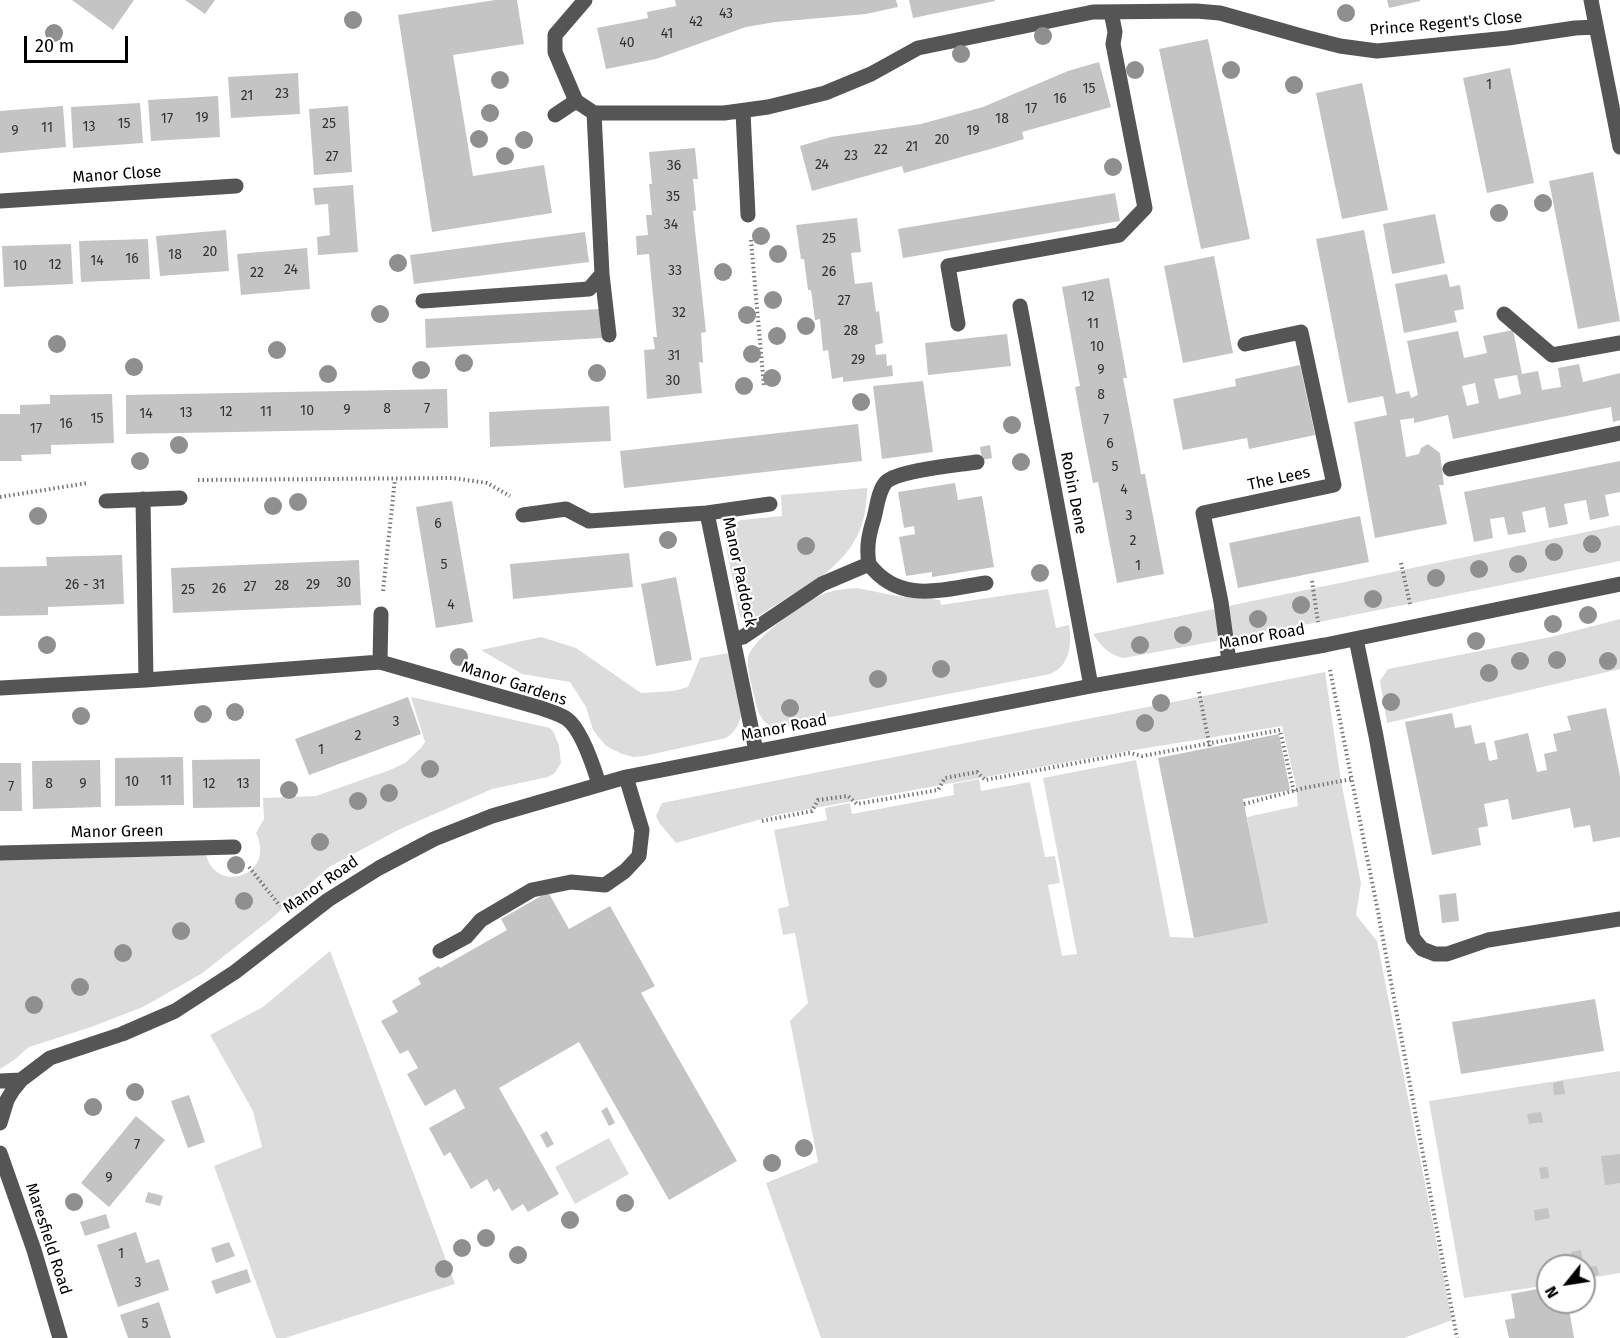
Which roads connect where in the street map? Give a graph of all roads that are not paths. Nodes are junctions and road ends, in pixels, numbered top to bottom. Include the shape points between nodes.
1 (585, 0) edge
2 (1591, 0) edge
3 (1112, 12) junction
4 (1596, 27) junction
5 (576, 101) junction
6 (743, 112) junction
7 (594, 114) junction
8 (555, 115) dead end
9 (1620, 147) edge
10 (236, 186) dead end
11 (0, 201) edge
12 (748, 215) road end
13 (602, 274) junction
14 (423, 301) dead end
15 (1020, 306) dead end
16 (1504, 314) dead end
17 (958, 324) dead end
18 (609, 335) dead end
19 (1620, 343) edge
20 (1245, 344) dead end
21 (1620, 433) edge
22 (977, 462) dead end
23 (1450, 469) dead end
24 (180, 498) dead end
25 (143, 499) junction
26 (106, 501) dead end
27 (770, 504) dead end
28 (707, 513) junction
29 (524, 515) road end
30 (869, 564) junction
31 (986, 583) dead end
32 (1620, 584) edge
33 (381, 614) road end
34 (735, 639) junction
35 (1356, 639) junction
36 (1229, 661) junction
37 (380, 662) junction
38 (146, 680) junction
39 (1091, 686) junction
40 (0, 688) edge
41 (756, 751) junction
42 (626, 777) junction
43 (599, 784) junction
44 (234, 847) road end
45 (0, 853) edge
46 (1620, 919) edge
47 (440, 951) dead end
48 (21, 1080) junction
49 (0, 1081) edge
50 (0, 1123) edge
51 (0, 1152) edge
52 (60, 1338) edge

1 - 5 street via 555,35 555,52
2 - 4 street
3 - 4 street, Prince Regent's Close via 1220,13 1340,46 1377,51
3 - 6 street, Prince Regent's Close via 1093,12 918,48 849,85
3 - 17 street via 1113,44 1145,208 1119,235 948,266
4 - 9 street
5 - 7 street
5 - 8 street
6 - 7 street, Prince Regent's Close
6 - 12 street
7 - 13 street
10 - 11 street, Manor Close
13 - 14 street via 589,289
13 - 18 street
15 - 39 street, Robin Dene
16 - 19 street via 1552,355
20 - 36 street, The Lees via 1301,332 1334,485 1203,513
21 - 23 street
22 - 30 street via 903,474 887,481 867,540
24 - 25 street
25 - 26 street
25 - 38 street
27 - 28 street, Manor Paddock
28 - 29 street, Manor Paddock via 589,521 566,509
28 - 34 street, Manor Paddock
30 - 31 street via 883,580 917,592
30 - 34 street, Manor Paddock via 822,584 744,637
32 - 35 street, Manor Road
33 - 37 street
34 - 41 street, Manor Paddock
35 - 36 street, Manor Road
35 - 46 street via 1413,938 1422,949 1447,954 1488,940
36 - 39 street, Manor Road
37 - 38 street, Manor Gardens
37 - 43 street, Manor Gardens via 566,718 592,762
38 - 40 street, Manor Gardens
39 - 41 street, Manor Road
41 - 42 street, Manor Road
42 - 43 street, Manor Road
42 - 47 street via 642,830 639,856 625,871 605,885 571,882 532,890 481,920 466,937
43 - 48 street, Manor Road via 492,816 434,839 328,900 235,972 175,1011 50,1058
44 - 45 street, Manor Green
48 - 49 street
48 - 50 street, Manor Road via 7,1100
51 - 52 street, Maresfield Road

